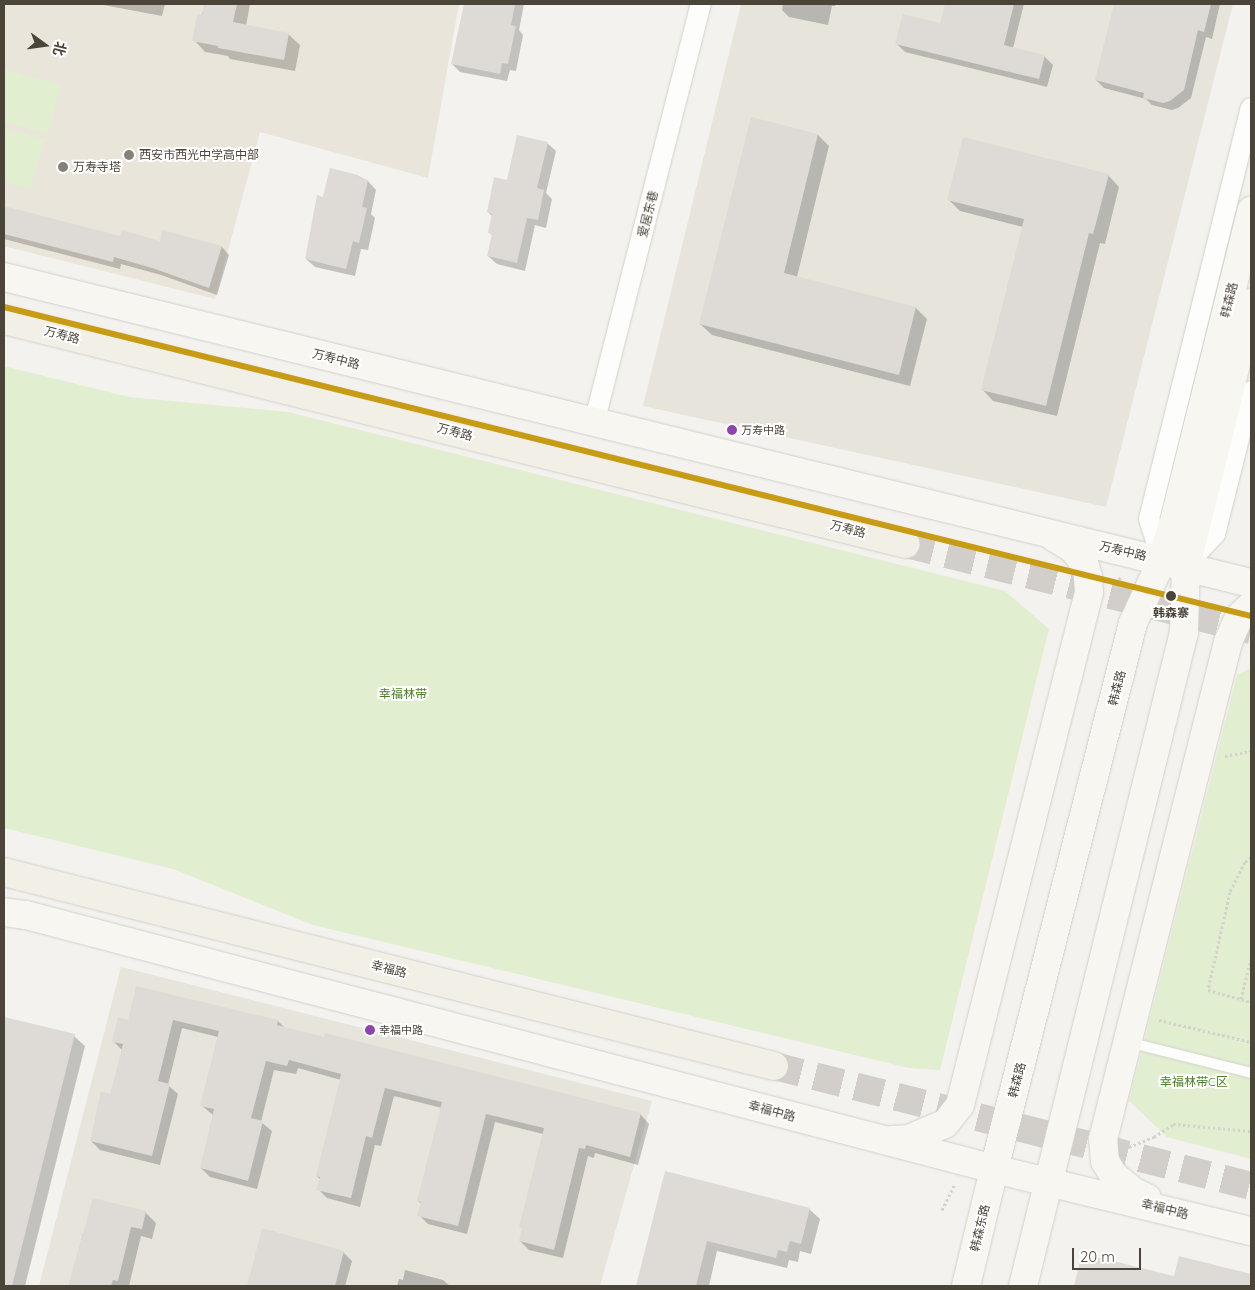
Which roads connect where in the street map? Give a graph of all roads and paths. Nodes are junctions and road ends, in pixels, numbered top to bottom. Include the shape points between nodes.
1 (701, 4) edge
2 (1251, 108) edge
3 (1251, 211) edge
4 (4, 277) edge
5 (1251, 304) edge
6 (4, 320) edge
7 (1251, 391) edge
8 (594, 423) junction
9 (1048, 533) junction
10 (906, 544) tunnel mouth
11 (1174, 563) junction
12 (1251, 583) edge
13 (1251, 606) edge
14 (1251, 751) edge
15 (1226, 756) dead end
16 (1251, 857) edge
17 (4, 872) edge
18 (4, 912) edge
19 (1251, 959) edge
20 (1241, 999) junction
21 (1251, 1002) edge
22 (1159, 1020) dead end
23 (1127, 1042) junction
24 (1251, 1042) edge
25 (774, 1066) tunnel mouth
26 (1251, 1073) edge
27 (1251, 1131) edge
28 (886, 1140) junction
29 (1126, 1148) dead end
30 (994, 1169) junction
31 (1049, 1181) junction
32 (1171, 1211) junction
33 (1251, 1231) edge
34 (966, 1286) edge
35 (1024, 1286) edge

1 - 8 street, 爱居东巷
2 - 11 street via 1149,519
3 - 11 main road, 韩森路
4 - 8 main road, 万寿中路
5 - 11 main road, 韩森路
6 - 10 main road, 万寿路
7 - 11 street via 1216,534
8 - 9 main road, 万寿中路
9 - 11 main road, 万寿中路
9 - 28 main road via 1073,549 1084,563 1089,592 960,1105 946,1124 928,1133 909,1139
11 - 12 main road, 万寿中路
11 - 30 main road, 韩森路 via 1133,623
11 - 31 main road, 韩森路 via 1184,632
13 - 23 main road via 1239,617 1228,642
14 - 15 path
16 - 20 path via 1230,892 1208,990
17 - 25 main road, 幸福路
18 - 28 main road, 幸福中路 via 26,915
19 - 20 path
20 - 21 path
22 - 24 path
23 - 26 lane
23 - 32 main road via 1103,1139 1105,1161 1114,1176 1134,1192
27 - 29 path via 1173,1124 1154,1137
28 - 30 main road, 幸福中路
30 - 31 main road, 幸福中路
30 - 34 main road, 韩森东路
31 - 32 main road, 幸福中路
31 - 35 main road
32 - 33 main road, 幸福中路

